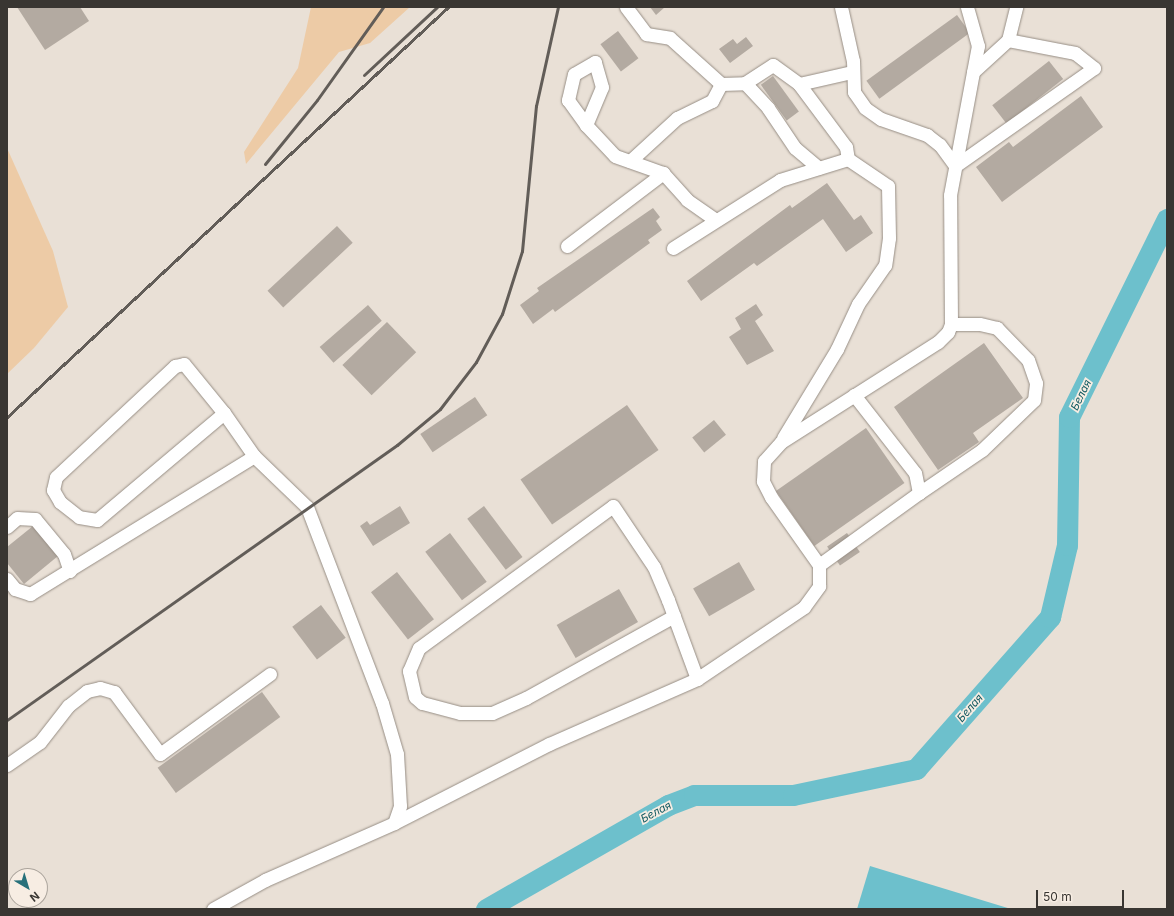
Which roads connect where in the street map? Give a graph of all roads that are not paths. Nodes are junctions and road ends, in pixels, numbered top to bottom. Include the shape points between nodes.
1 (626, 7) edge
2 (841, 7) edge
3 (967, 7) edge
4 (1016, 7) edge
5 (1008, 40) junction
6 (852, 72) junction
7 (973, 72) junction
8 (745, 83) junction
9 (721, 84) junction
10 (799, 84) junction
11 (586, 125) dead end
12 (848, 159) junction
13 (630, 161) junction
14 (955, 166) junction
15 (818, 168) junction
16 (663, 173) junction
17 (714, 219) junction
18 (567, 246) dead end
19 (673, 248) dead end
20 (951, 324) junction
21 (854, 395) junction
22 (224, 413) junction
23 (781, 442) junction
24 (254, 456) junction
25 (919, 493) junction
26 (7, 527) edge
27 (819, 565) junction
28 (70, 571) junction
29 (7, 579) edge
30 (674, 616) junction
31 (270, 674) dead end
32 (697, 679) junction
33 (7, 766) edge
34 (394, 823) junction
35 (213, 909) edge

1 - 9 lane via 646,34 670,38
2 - 6 lane via 853,61
3 - 7 lane via 978,46
4 - 5 lane
5 - 7 lane
5 - 14 lane via 1075,53 1094,68
6 - 10 lane
6 - 14 lane via 854,92 865,108 881,119 927,135 940,145
7 - 14 lane
8 - 9 lane
8 - 10 lane via 773,65
8 - 15 lane via 768,108 795,148
9 - 13 lane via 712,101 677,118
10 - 12 lane via 846,147
11 - 13 lane via 615,156
12 - 15 lane
12 - 23 lane via 888,186 889,238 885,265 858,304 837,349
13 - 16 lane
14 - 20 lane via 950,196
15 - 17 lane via 780,180
16 - 17 lane via 686,200
16 - 18 lane
17 - 19 lane
20 - 21 lane via 938,342
20 - 25 lane via 979,324 997,328 1028,360 1036,383 1034,400 982,450
21 - 23 lane
21 - 25 lane via 915,473
22 - 22 lane via 184,364 175,366 56,477 53,490 60,502 79,517 97,520
22 - 24 lane
23 - 27 lane via 764,461 763,481
24 - 28 lane
24 - 34 lane via 308,507 335,575 382,703 397,754 400,806
25 - 27 lane
26 - 28 lane via 17,518 35,519 64,554
27 - 32 lane via 819,586 804,607
28 - 29 lane via 30,594 15,589
30 - 30 lane via 654,567 613,506 419,648 409,671 415,697 422,703 460,713 492,713 526,698
30 - 32 lane
31 - 33 lane via 160,754 114,692 100,688 87,691 64,710 40,742
32 - 34 lane via 549,744
34 - 35 lane via 265,880

